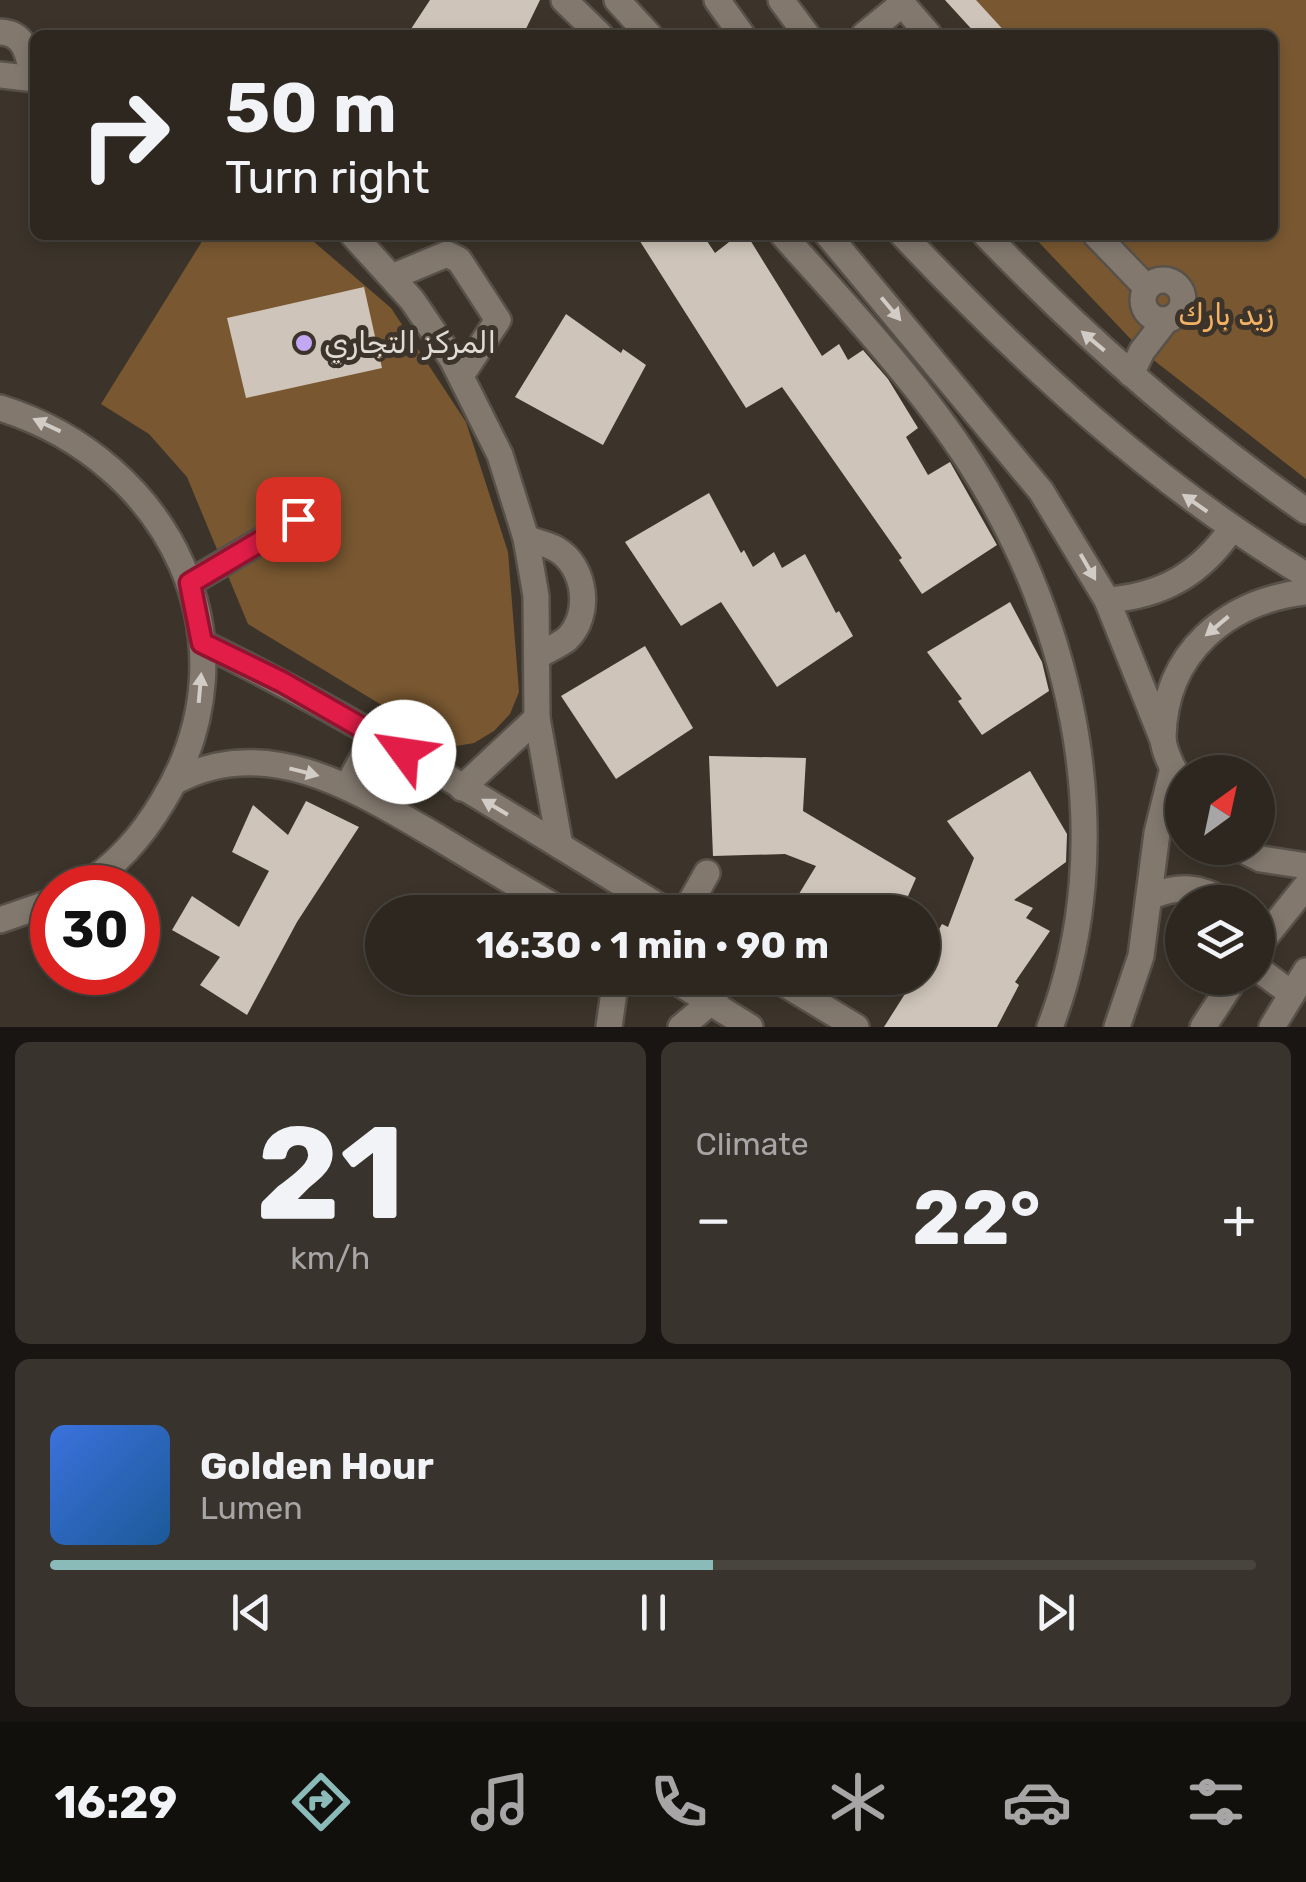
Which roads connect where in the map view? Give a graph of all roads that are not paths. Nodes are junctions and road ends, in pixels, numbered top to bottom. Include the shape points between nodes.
1 (564, 0) edge
2 (617, 0) edge
3 (717, 0) edge
4 (782, 0) edge
5 (883, 12) edge
6 (595, 30) edge
7 (644, 30) edge
8 (738, 30) edge
9 (803, 30) edge
10 (919, 30) edge
11 (0, 32) edge
12 (30, 62) edge
13 (0, 75) edge
14 (30, 78) edge
15 (357, 240) edge
16 (787, 240) edge
17 (832, 240) edge
18 (908, 240) edge
19 (991, 240) edge
20 (1101, 240) edge
21 (392, 277) junction
22 (462, 374) junction
23 (1131, 374) junction
24 (0, 408) edge
25 (1306, 511) edge
26 (298, 519) dead end
27 (1232, 528) junction
28 (526, 538) junction
29 (1306, 576) edge
30 (190, 583) junction
31 (1306, 592) edge
32 (1107, 600) junction
33 (202, 643) junction
34 (539, 655) junction
35 (537, 718) junction
36 (375, 735) junction
37 (1163, 740) junction
38 (1169, 755) edge
39 (176, 782) junction
40 (348, 784) junction
41 (462, 788) junction
42 (1165, 812) edge
43 (560, 846) junction
44 (1275, 861) edge
45 (109, 865) edge
46 (1306, 866) edge
47 (707, 873) dead end
48 (1306, 886) edge
49 (1165, 890) edge
50 (535, 895) edge
51 (640, 895) edge
52 (695, 895) edge
53 (1152, 896) junction
54 (30, 910) edge
55 (0, 920) edge
56 (1275, 925) edge
57 (1306, 971) edge
58 (1275, 982) edge
59 (1292, 994) junction
60 (614, 995) edge
61 (699, 995) edge
62 (715, 995) edge
63 (803, 995) edge
64 (1224, 995) edge
65 (711, 1002) junction
66 (609, 1027) edge
67 (681, 1027) edge
68 (750, 1027) edge
69 (856, 1027) edge
70 (1050, 1027) edge
71 (1117, 1027) edge
72 (1203, 1027) edge
73 (1272, 1027) edge

1 - 6 street
2 - 7 street
3 - 8 street
4 - 9 street
5 - 10 street
11 - 12 street via 16,34
13 - 14 street
15 - 21 street
16 - 70 street via 969,462 1039,597 1077,744 1083,820 1081,896
17 -> 32 street via 1015,456
27 -> 18 street via 1177,490 1034,368
23 -> 19 street
20 - 23 street via 1147,288 1146,310 1166,320
21 - 22 street
21 - 22 street via 444,255 459,260 498,320
22 - 28 street via 500,455
23 - 25 street
30 -> 24 street via 144,500 110,465 72,438
26 - 30 street
27 - 29 street
27 - 32 street via 1179,582
28 - 34 street
28 - 34 street via 558,550 582,592 576,626
30 - 33 street
31 -> 37 street via 1270,596 1207,632 1171,695
32 - 37 street
33 - 36 street
39 -> 33 street via 201,690
34 - 35 street
35 - 41 street
35 - 43 street
36 - 40 street
36 - 41 street
37 - 38 street
39 -> 40 street via 202,768 238,764 276,765
39 - 45 street via 152,821
40 - 50 street
43 -> 41 street
42 - 53 street
43 - 51 street
44 - 46 street
47 - 52 street
48 - 56 street
49 - 53 street
53 - 71 street via 1142,956
54 - 55 street
57 - 59 street
58 - 59 street
59 - 73 street
60 - 66 street
61 - 65 street
62 - 65 street
63 - 69 street
64 - 72 street
65 - 67 street
65 - 68 street

